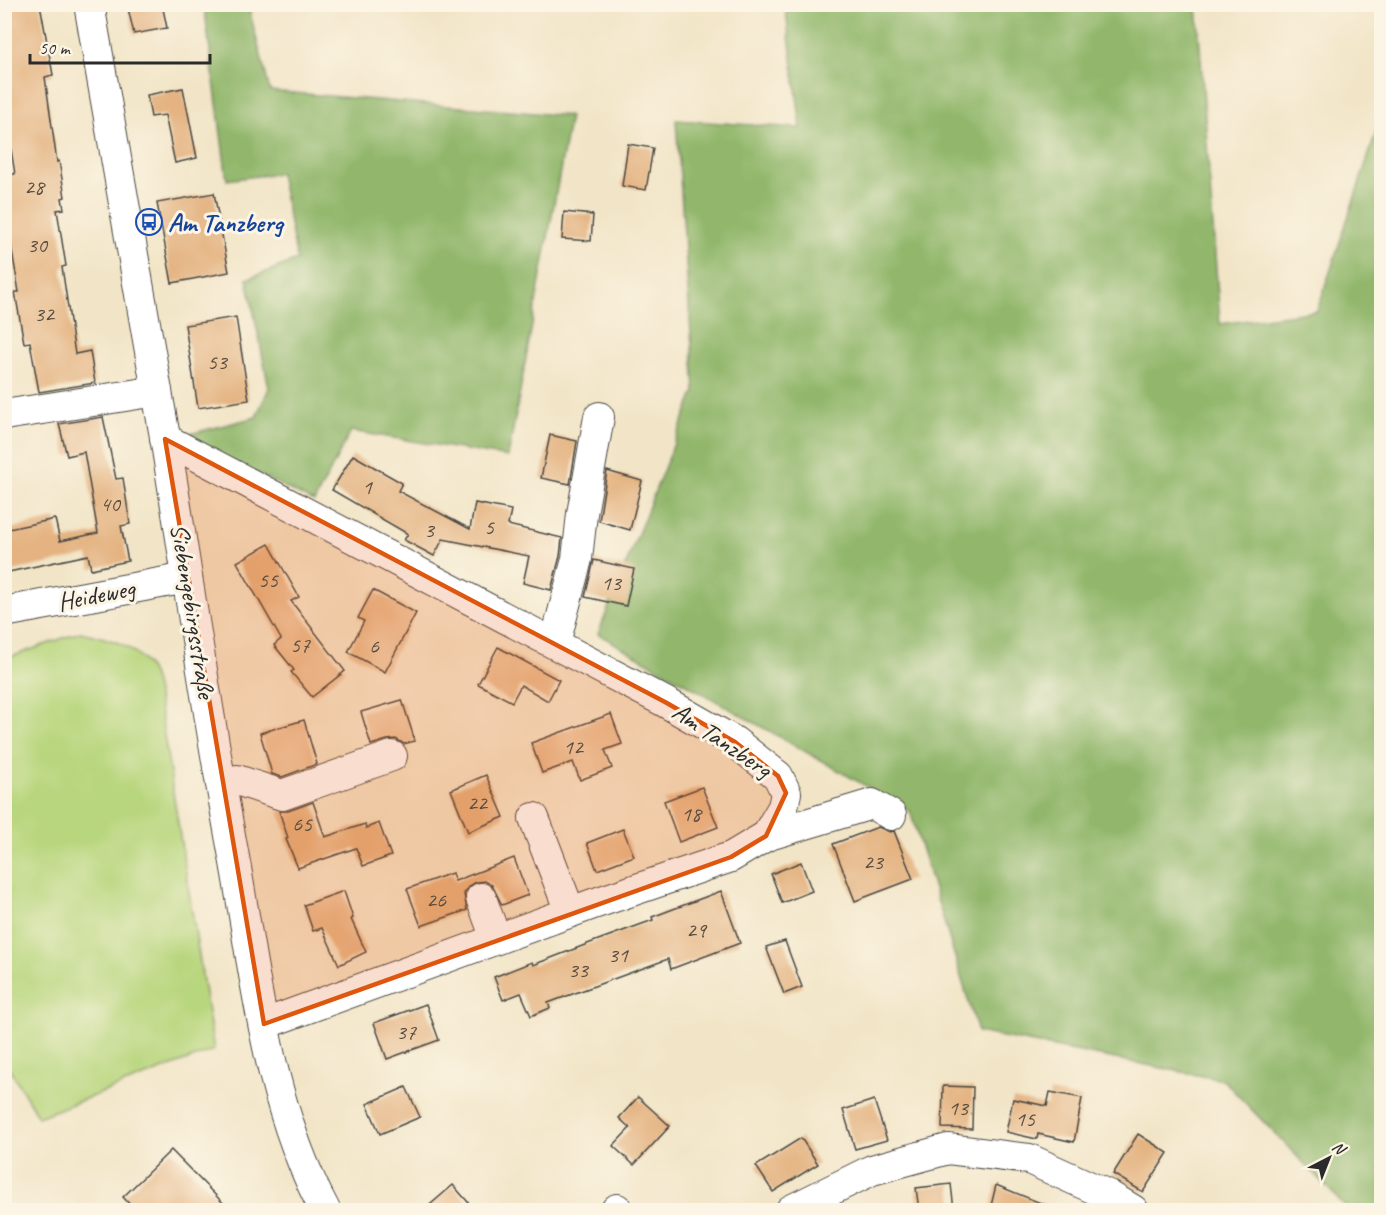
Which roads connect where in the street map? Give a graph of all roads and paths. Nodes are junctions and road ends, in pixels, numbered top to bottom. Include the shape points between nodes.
1 (89, 4) edge
2 (157, 391) junction
3 (4, 415) edge
4 (600, 417) dead end
5 (165, 439) junction
6 (187, 578) junction
7 (4, 612) edge
8 (555, 644) junction
9 (392, 756) dead end
10 (221, 783) junction
11 (891, 815) dead end
12 (534, 818) dead end
13 (766, 836) junction
14 (481, 898) dead end
15 (570, 912) junction
16 (496, 939) junction
17 (264, 1024) junction
18 (325, 1210) edge
19 (791, 1210) edge
20 (1133, 1210) edge

1 - 2 street, Siebengebirgsstraße
2 - 3 street
2 - 5 street, Siebengebirgsstraße
4 - 8 street via 577,559
5 - 6 street, Siebengebirgsstraße
5 - 8 street, Am Tanzberg
6 - 7 street, Heideweg
6 - 10 street, Siebengebirgsstraße
8 - 13 street, Am Tanzberg via 735,742 778,776 786,793 783,807
9 - 10 street via 282,795 237,780
10 - 17 street, Siebengebirgsstraße
11 - 13 street via 872,804
12 - 15 street
13 - 15 street, Am Tanzberg via 731,857
14 - 16 street
15 - 16 street, Am Tanzberg
16 - 17 street, Am Tanzberg
17 - 18 street, Siebengebirgsstraße via 291,1136
19 - 20 street via 872,1170 948,1149 1029,1159

